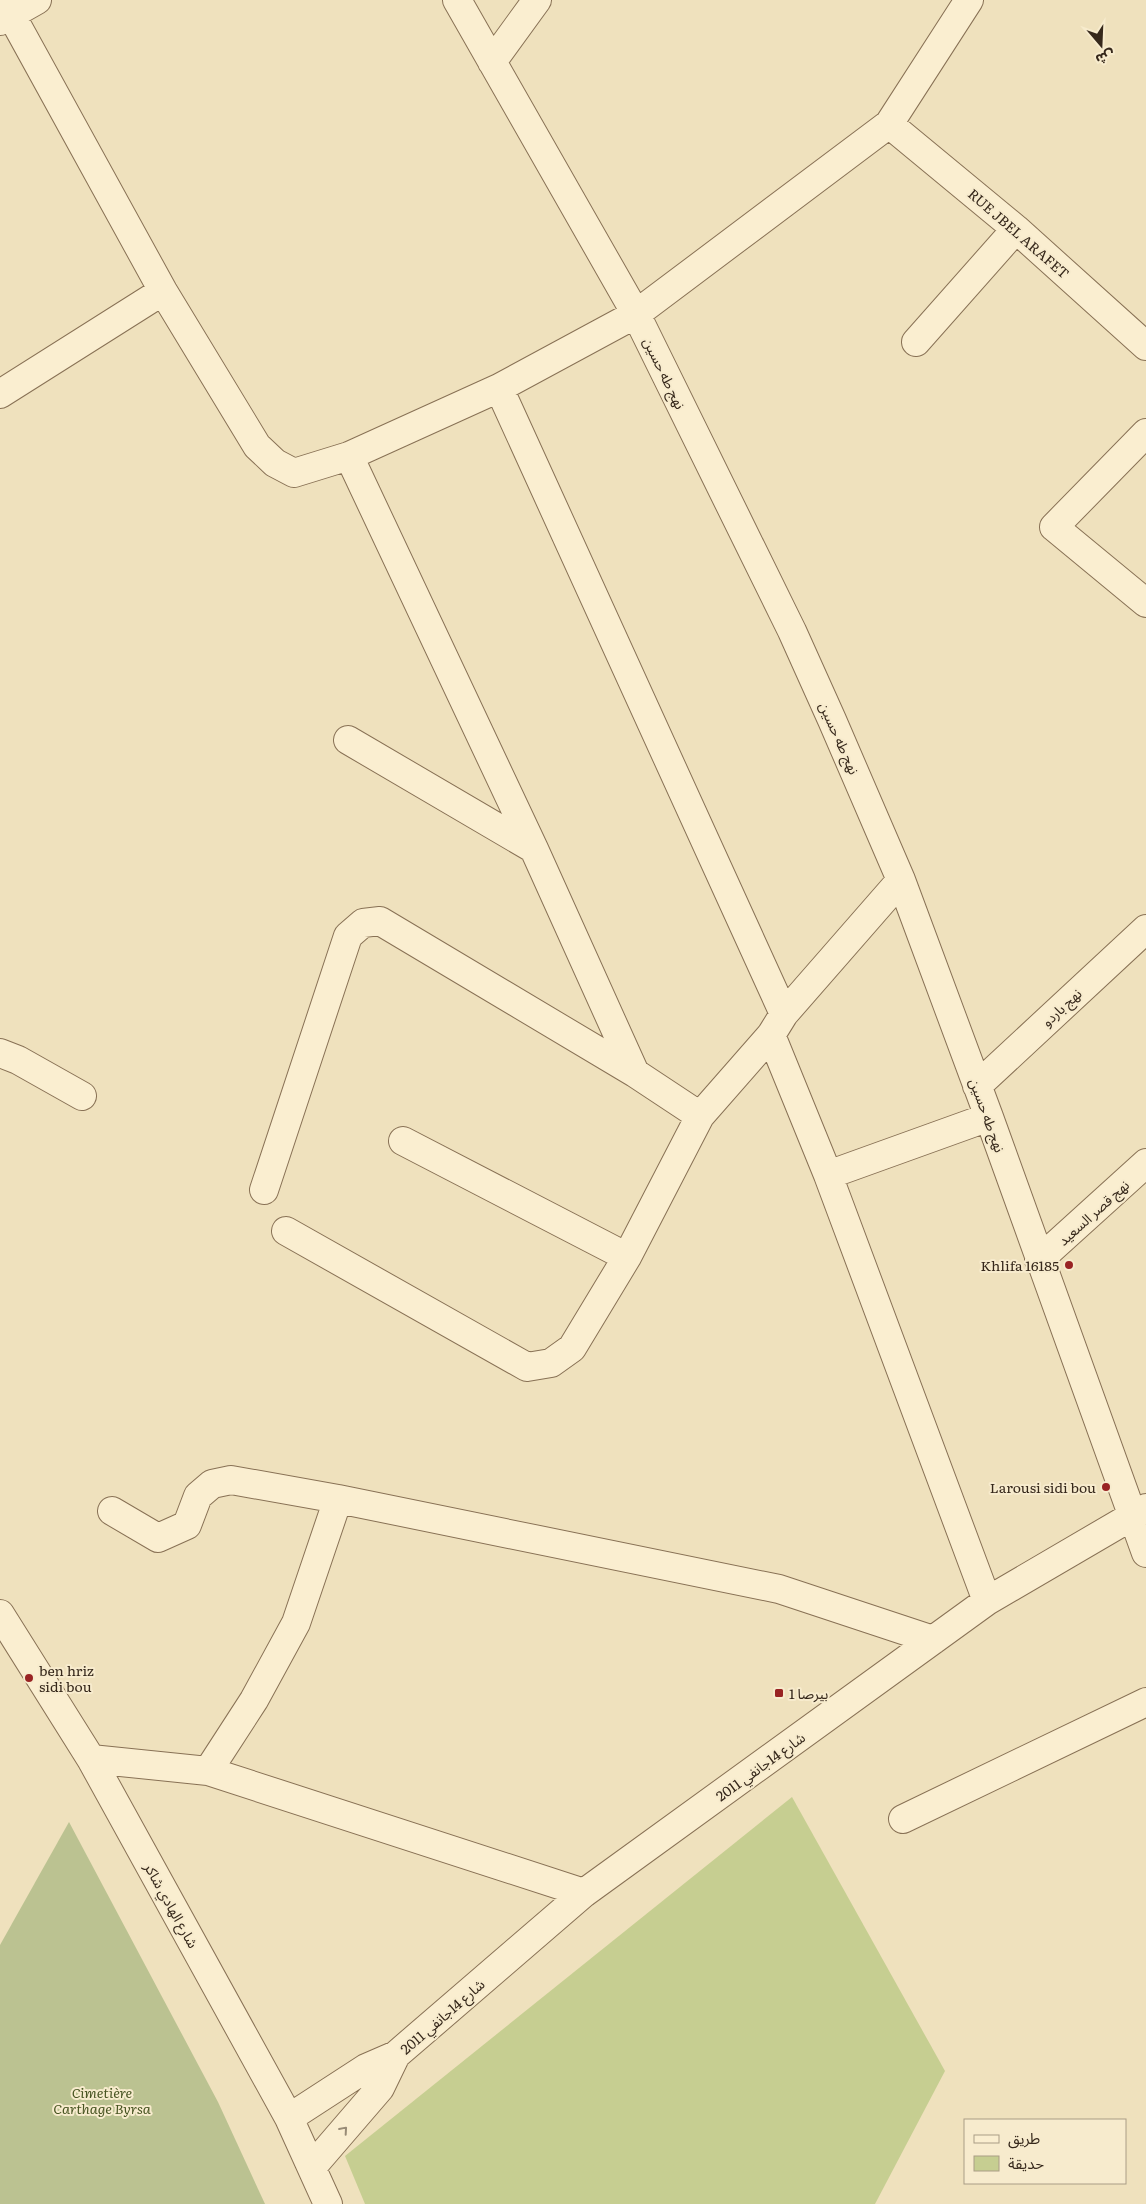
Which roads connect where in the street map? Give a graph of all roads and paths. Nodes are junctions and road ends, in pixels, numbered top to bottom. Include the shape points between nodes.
1 (37, 0) edge
2 (457, 0) edge
3 (537, 0) edge
4 (969, 0) edge
5 (5, 12) edge
6 (492, 62) junction
7 (889, 124) junction
8 (1016, 229) junction
9 (163, 291) junction
10 (636, 314) junction
11 (916, 342) dead end
12 (1146, 346) edge
13 (499, 388) junction
14 (0, 394) edge
15 (1146, 433) edge
16 (349, 456) junction
17 (1146, 603) edge
18 (348, 740) dead end
19 (534, 849) junction
20 (901, 880) junction
21 (1146, 929) edge
22 (778, 1024) junction
23 (0, 1053) edge
24 (635, 1073) junction
25 (977, 1086) junction
26 (82, 1096) dead end
27 (700, 1116) junction
28 (989, 1117) junction
29 (403, 1141) dead end
30 (1146, 1163) edge
31 (828, 1175) junction
32 (264, 1190) dead end
33 (286, 1230) dead end
34 (626, 1257) junction
35 (1039, 1260) junction
36 (338, 1499) junction
37 (112, 1511) dead end
38 (1140, 1512) edge
39 (1146, 1553) edge
40 (987, 1601) junction
41 (0, 1617) edge
42 (933, 1640) junction
43 (1146, 1702) edge
44 (91, 1759) junction
45 (208, 1770) junction
46 (902, 1818) dead end
47 (584, 1893) junction
48 (396, 2055) junction
49 (290, 2118) junction
50 (312, 2167) junction
51 (328, 2204) edge

1 - 5 street
2 - 6 street, نهج طه حسين
3 - 6 street
4 - 7 street
5 - 9 street
6 - 10 street, نهج طه حسين
7 - 8 street, RUE JBEL ARAFET
7 - 10 street
8 - 11 street
8 - 12 street, RUE JBEL ARAFET
9 - 14 street
9 - 16 street via 257,446 275,463 294,473
10 - 13 street
10 - 20 street, نهج طه حسين via 792,631
13 - 16 street
13 - 22 street
15 - 17 street via 1054,527
16 - 19 street
18 - 19 street
19 - 24 street
20 - 22 street
20 - 25 street, نهج طه حسين
21 - 25 street, نهج باردو
22 - 27 street
22 - 31 street
23 - 26 street
24 - 27 street
24 - 32 street via 380,921 363,923 348,936
25 - 28 street, نهج طه حسين
27 - 34 street
28 - 31 street
28 - 35 street, نهج طه حسين
29 - 34 street
30 - 35 street, نهج قصر السعيد
31 - 40 street
33 - 34 street via 527,1367 551,1363 572,1348
35 - 38 street, نهج طه حسين
36 - 37 street via 231,1480 212,1484 198,1496 187,1525 158,1538
36 - 42 street via 779,1589
36 - 45 street via 296,1622 254,1700
38 - 39 street, نهج طه حسين
38 - 40 street, شارع 14جانفي 2011
40 - 42 street, شارع 14جانفي 2011
41 - 44 street, شارع الهادي شاكر
42 - 47 street, شارع 14جانفي 2011
43 - 46 street
44 - 45 street
44 - 49 street, شارع الهادي شاكر
45 - 47 street
47 - 48 street, شارع 14جانفي 2011
48 - 49 street, شارع 14جانفي 2011 via 366,2068
50 -> 48 street, شارع 14جانفي 2011 via 380,2088
49 - 50 street, شارع الهادي شاكر
50 - 51 street, شارع الهادي شاكر

